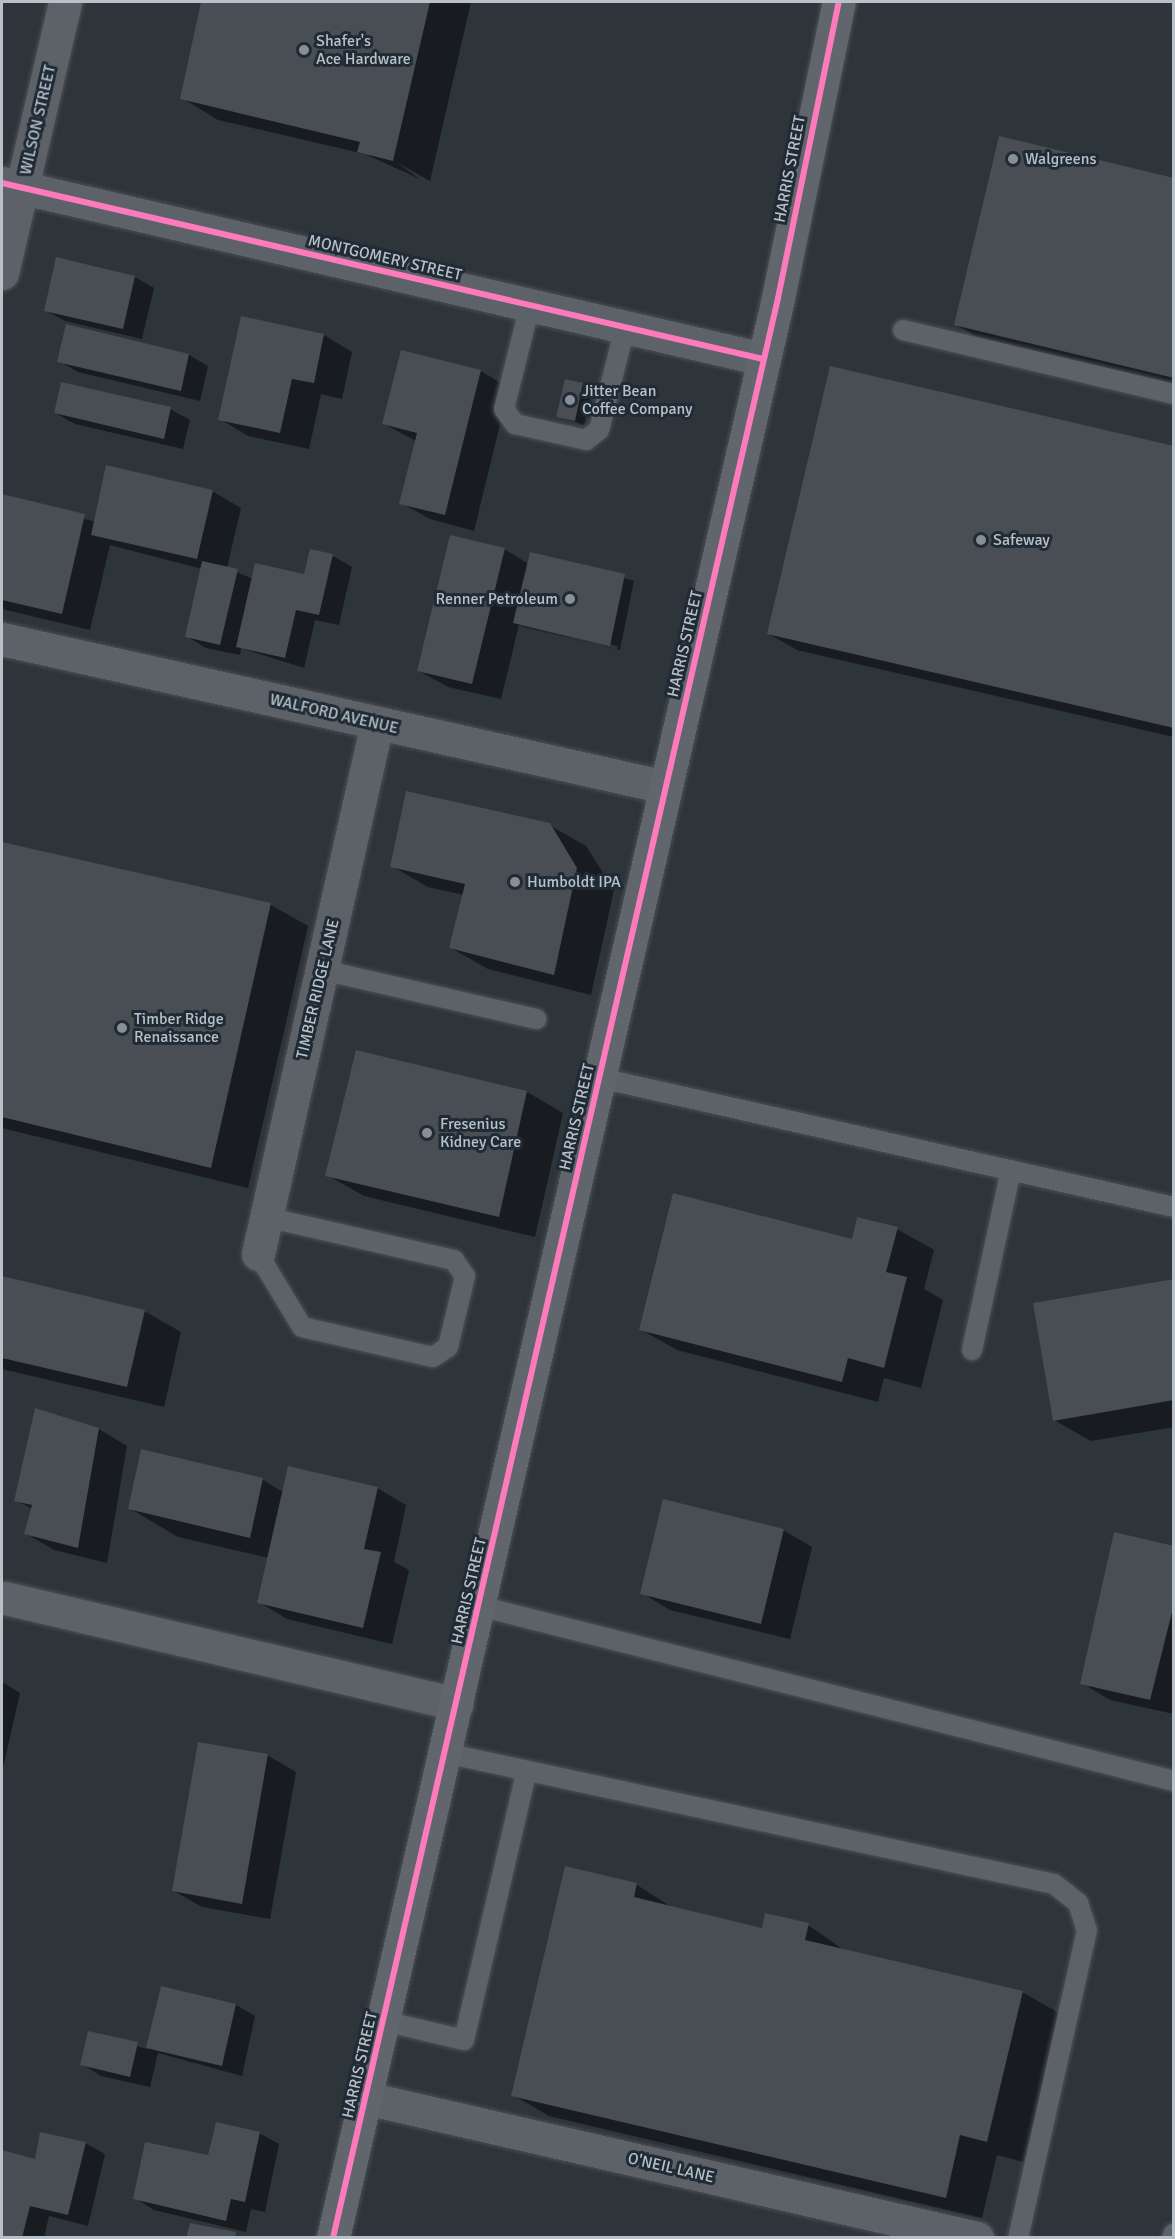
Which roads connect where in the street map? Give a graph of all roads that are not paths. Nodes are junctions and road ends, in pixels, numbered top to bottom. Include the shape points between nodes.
1 (65, 2) edge
2 (839, 2) edge
3 (12, 185) edge
4 (2, 273) edge
5 (530, 305) junction
6 (625, 328) junction
7 (903, 330) dead end
8 (763, 359) junction
9 (1173, 394) edge
10 (2, 639) edge
11 (377, 723) junction
12 (666, 787) junction
13 (322, 970) junction
14 (536, 1019) dead end
15 (600, 1078) junction
16 (1011, 1170) junction
17 (1173, 1206) edge
18 (267, 1217) junction
19 (258, 1254) joint
20 (972, 1350) dead end
21 (5, 1598) dead end
22 (479, 1606) junction
23 (457, 1704) junction
24 (445, 1753) junction
25 (526, 1773) junction
26 (1173, 1781) edge
27 (384, 2021) junction
28 (366, 2098) junction
29 (1173, 2233) edge
30 (333, 2238) edge
31 (977, 2238) edge
32 (1018, 2238) edge
33 (1172, 2238) edge

1 - 3 street, WILSON STREET
2 - 8 main road, HARRIS STREET
3 - 4 street, WILSON STREET
3 - 5 street, MONTGOMERY STREET
5 - 6 street, MONTGOMERY STREET
5 - 6 lane via 504,409 515,424 586,440 599,430
6 - 8 street, MONTGOMERY STREET
7 - 9 lane
8 - 12 main road, HARRIS STREET
10 - 11 street, WALFORD AVENUE
11 - 12 street, WALFORD AVENUE
11 - 13 street, TIMBER RIDGE LANE
12 - 15 main road, HARRIS STREET
13 - 14 lane
13 - 18 street, TIMBER RIDGE LANE
15 - 16 lane
15 - 22 main road, HARRIS STREET
16 - 17 lane
16 - 20 lane
18 - 19 street, TIMBER RIDGE LANE
18 - 19 lane via 454,1260 465,1276 448,1347 433,1357 302,1328
21 - 23 street
22 - 23 main road, HARRIS STREET
22 - 26 lane
23 - 24 main road, HARRIS STREET
24 - 25 lane
24 - 27 main road, HARRIS STREET
25 - 27 lane via 464,2040
25 - 32 lane via 1054,1884 1078,1903 1087,1930
27 - 28 main road, HARRIS STREET
28 - 30 main road, HARRIS STREET
28 - 31 street, O'NEIL LANE
29 - 33 lane

